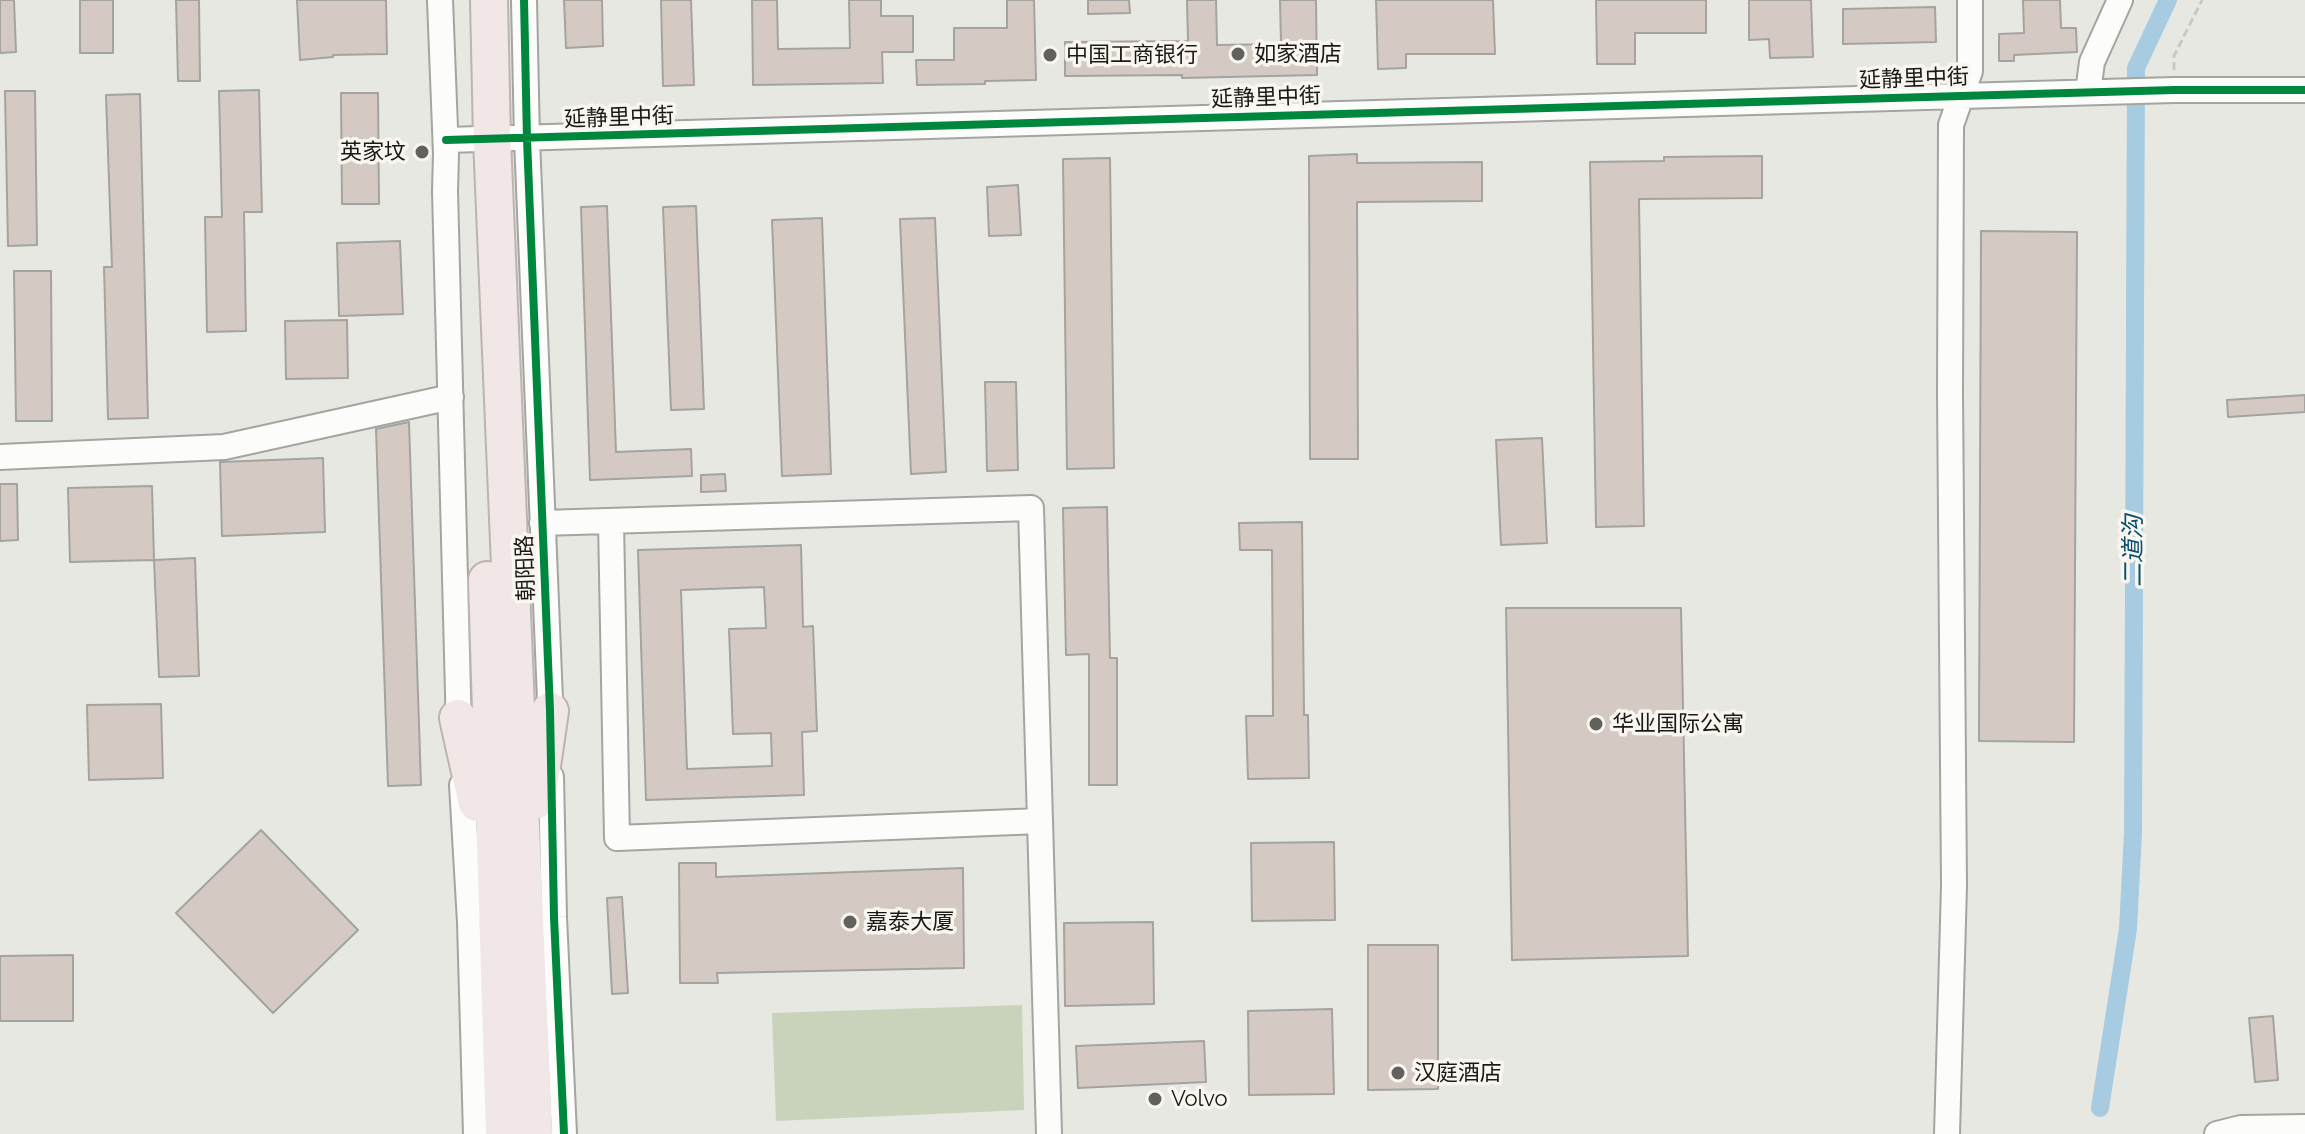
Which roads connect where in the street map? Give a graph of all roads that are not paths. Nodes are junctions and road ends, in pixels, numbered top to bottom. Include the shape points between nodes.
1 (440, 0) edge
2 (471, 0) edge
3 (489, 0) edge
4 (524, 0) edge
5 (1970, 0) edge
6 (2120, 0) edge
7 (2305, 90) edge
8 (2088, 92) junction
9 (1961, 96) junction
10 (484, 139) junction
11 (451, 397) junction
12 (0, 457) edge
13 (611, 521) junction
14 (542, 523) junction
15 (550, 711) junction
16 (458, 718) junction
17 (1040, 821) junction
18 (510, 882) junction
19 (2305, 1127) edge
20 (476, 1134) edge
21 (504, 1134) edge
22 (534, 1134) edge
23 (564, 1134) edge
24 (1049, 1134) edge
25 (1947, 1134) edge
26 (2217, 1134) edge

1 - 10 street, 朝阳路
2 - 10 highway, 朝阳路
3 - 10 highway, 朝阳路
4 - 10 street, 朝阳路
5 - 9 street via 1970,71
6 - 8 street via 2092,62
7 - 8 street, 延静里中街
8 - 9 street, 延静里中街
9 - 10 street, 延静里中街
9 - 25 street via 1951,125 1954,886
10 - 11 street, 朝阳路 via 445,191
10 - 14 street, 朝阳路
10 - 18 highway, 朝阳路
11 - 12 street via 224,447
11 - 16 street, 朝阳路
13 - 14 street
13 - 17 street via 1031,508
13 - 17 street via 617,838
14 - 15 street, 朝阳路
15 - 18 highway
15 - 23 street, 朝阳路
16 - 18 highway
16 - 20 street, 朝阳路
17 - 24 street
18 - 21 highway, 朝阳路
18 - 22 highway, 朝阳路
19 - 26 street via 2241,1128

